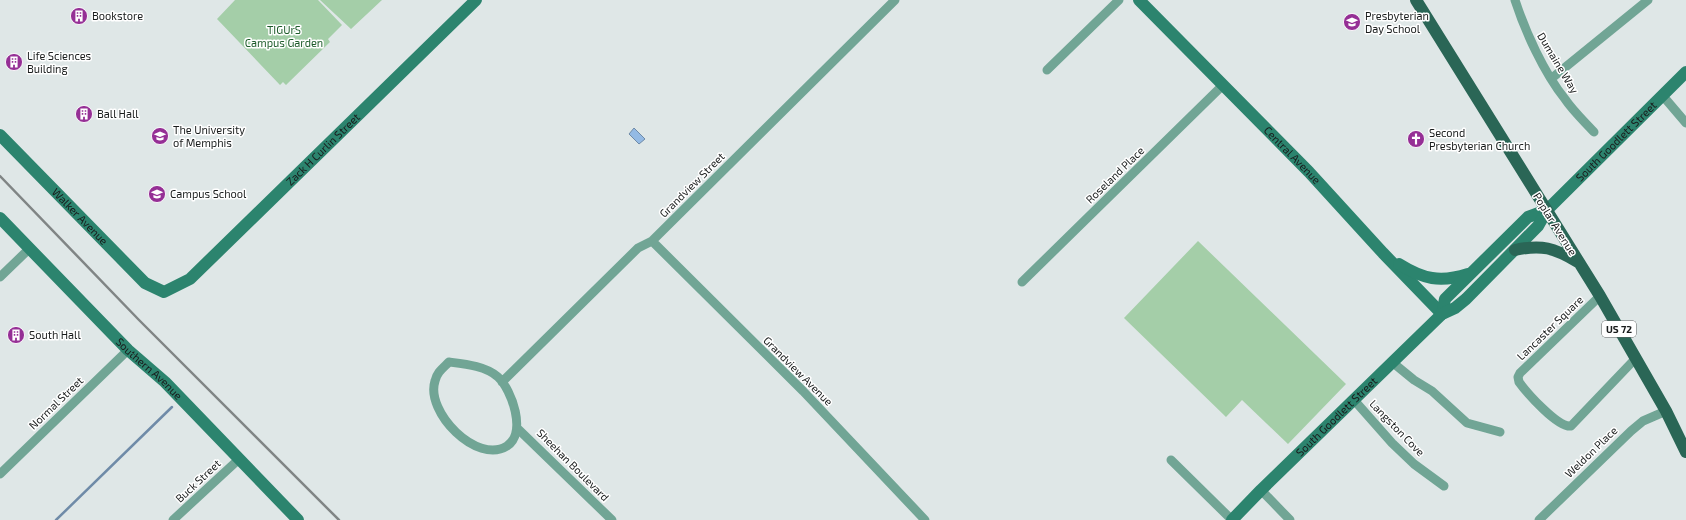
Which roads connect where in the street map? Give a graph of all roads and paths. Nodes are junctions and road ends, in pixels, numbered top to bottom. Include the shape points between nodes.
1 (476, 0) edge
2 (895, 0) edge
3 (1119, 0) edge
4 (1139, 0) edge
5 (1416, 0) edge
6 (1515, 0) edge
7 (1648, 0) edge
8 (1047, 70) dead end
9 (1686, 72) edge
10 (1552, 78) junction
11 (1224, 85) junction
12 (1663, 96) junction
13 (1686, 123) edge
14 (1594, 132) dead end
15 (0, 135) edge
16 (1547, 210) junction
17 (0, 218) edge
18 (652, 242) junction
19 (29, 249) junction
20 (1515, 250) junction
21 (1383, 253) junction
22 (1580, 263) junction
23 (1470, 273) junction
24 (0, 277) edge
25 (1022, 282) dead end
26 (164, 292) joint
27 (1600, 296) junction
28 (1442, 314) junction
29 (128, 350) junction
30 (1636, 358) junction
31 (1392, 362) junction
32 (502, 382) junction
33 (1354, 400) junction
34 (1666, 411) junction
35 (518, 428) junction
36 (1500, 432) dead end
37 (1686, 452) edge
38 (238, 460) junction
39 (1172, 460) dead end
40 (0, 474) edge
41 (1444, 486) dead end
42 (1261, 490) junction
43 (173, 520) edge
44 (298, 520) edge
45 (612, 520) edge
46 (925, 520) edge
47 (1232, 520) edge
48 (1290, 520) edge
49 (1539, 520) edge

1 - 26 main road, Zack H Curlin Street via 190,279
2 - 18 street, Grandview Street
3 - 8 street
4 - 11 main road, Central Avenue
5 - 16 main road, Poplar Avenue / US 72
6 - 10 street, Dumaine Way via 1524,28
7 - 10 street
9 - 12 main road, South Goodlett Street
10 - 14 street, Dumaine Way via 1564,99
11 - 21 main road, Central Avenue
11 - 25 street, Roseland Place
12 - 13 street
12 - 16 main road, South Goodlett Street
15 - 26 main road, Walker Avenue via 145,283
16 - 20 main road, South Goodlett Street via 1538,226
16 - 22 main road, Poplar Avenue / US 72
16 - 23 main road, South Goodlett Street via 1528,217
17 - 19 main road, Southern Avenue
18 - 32 street, Grandview Street via 638,248
18 - 46 street, Grandview Avenue via 802,391
19 - 24 street
19 - 29 main road, Southern Avenue
20 - 22 main road via 1543,246 1561,252
20 - 28 main road, South Goodlett Street via 1466,299
21 - 23 main road via 1410,271 1427,278 1454,279
21 - 28 main road, Central Avenue
22 - 27 main road, Poplar Avenue / US 72
23 - 28 main road, South Goodlett Street via 1445,299
27 - 30 main road, Poplar Avenue / US 72
27 - 30 street, Lancaster Square via 1518,376 1519,382 1556,420 1564,426 1571,426
28 - 31 main road, South Goodlett Street
29 - 38 main road, Southern Avenue via 165,382
29 - 40 street, Normal Street
30 - 34 main road, Poplar Avenue / US 72
31 - 33 main road, South Goodlett Street
31 - 36 street via 1432,391 1467,423
32 - 35 street via 509,392
32 - 35 street via 498,377 478,367 449,362 439,371 435,380 433,389 436,406 440,415 456,432 484,450 502,449 509,445
33 - 41 street, Langston Cove via 1392,443 1414,464
33 - 42 main road, South Goodlett Street
34 - 37 main road, Poplar Avenue / US 72
34 - 49 street, Weldon Place via 1643,421 1631,431
35 - 45 street, Sheehan Boulevard
38 - 43 street, Buck Street
38 - 44 main road, Southern Avenue
39 - 47 street
42 - 47 main road, South Goodlett Street
42 - 48 street

